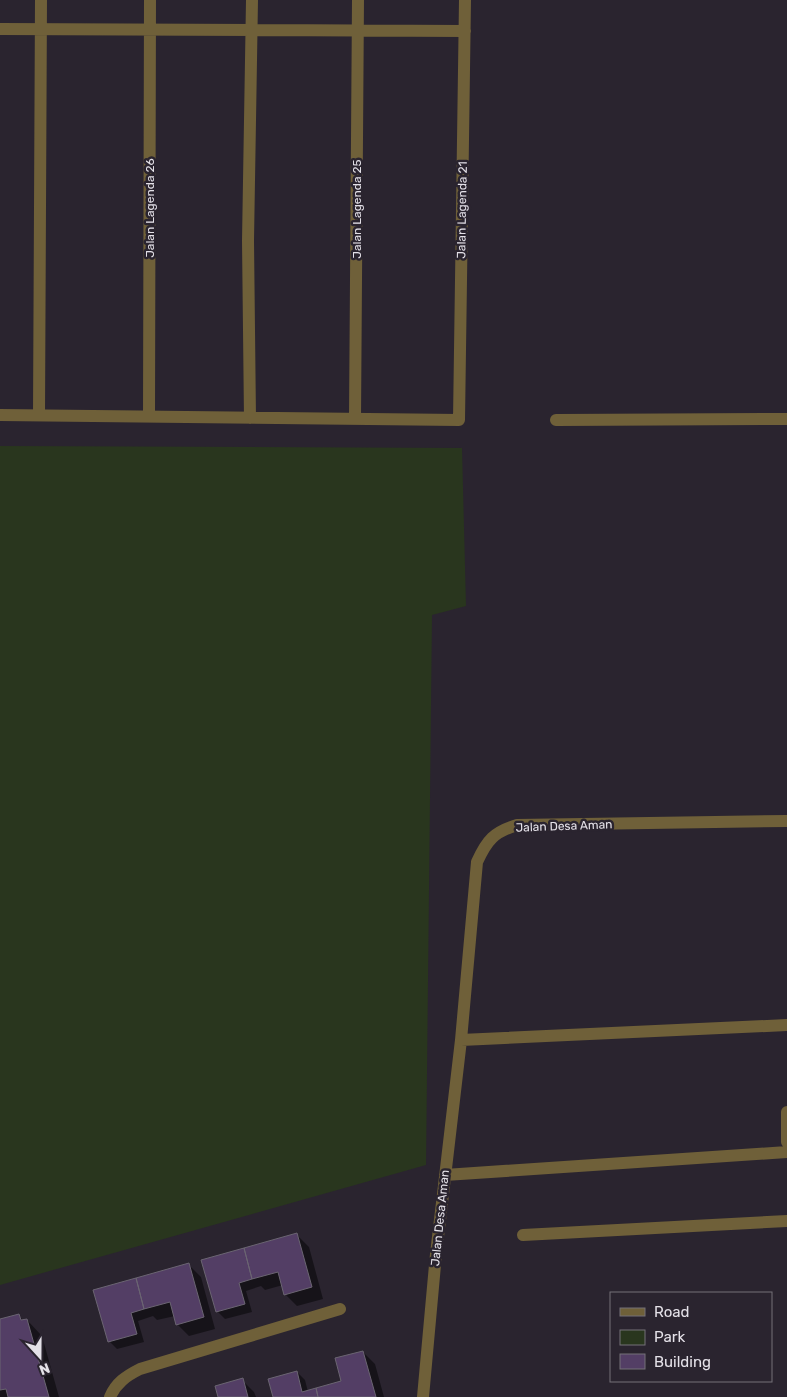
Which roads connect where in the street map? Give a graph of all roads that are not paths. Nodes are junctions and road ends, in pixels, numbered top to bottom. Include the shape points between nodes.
1 (41, 0) edge
2 (150, 0) edge
3 (252, 0) edge
4 (358, 0) edge
5 (465, 0) edge
6 (0, 29) edge
7 (41, 29) junction
8 (150, 30) junction
9 (251, 30) junction
10 (358, 30) junction
11 (465, 31) junction
12 (0, 415) edge
13 (39, 415) junction
14 (149, 416) junction
15 (250, 418) junction
16 (355, 419) junction
17 (787, 419) edge
18 (556, 420) dead end
19 (787, 821) edge
20 (787, 1025) edge
21 (461, 1040) junction
22 (787, 1112) edge
23 (787, 1142) edge
24 (787, 1152) edge
25 (445, 1175) junction
26 (787, 1221) edge
27 (523, 1236) dead end
28 (340, 1309) dead end
29 (110, 1397) edge
30 (423, 1397) edge

1 - 7 street
2 - 8 street, Jalan Lagenda 26
3 - 9 street
4 - 10 street, Jalan Lagenda 25
5 - 11 street, Jalan Lagenda 21
6 - 7 street
7 - 8 street
7 - 13 street
8 - 9 street
8 - 14 street, Jalan Lagenda 26
9 - 10 street
9 - 15 street
10 - 11 street
10 - 16 street, Jalan Lagenda 25
11 - 16 street, Jalan Lagenda 21 via 459,420
12 - 13 street
13 - 14 street
14 - 15 street
15 - 16 street
17 - 18 street
19 - 21 street, Jalan Desa Aman via 517,825 502,830 483,848 477,862
20 - 21 street
21 - 25 street, Jalan Desa Aman
22 - 23 street
24 - 25 street
25 - 30 street, Jalan Desa Aman
26 - 27 street
28 - 29 street via 140,1369 117,1384

